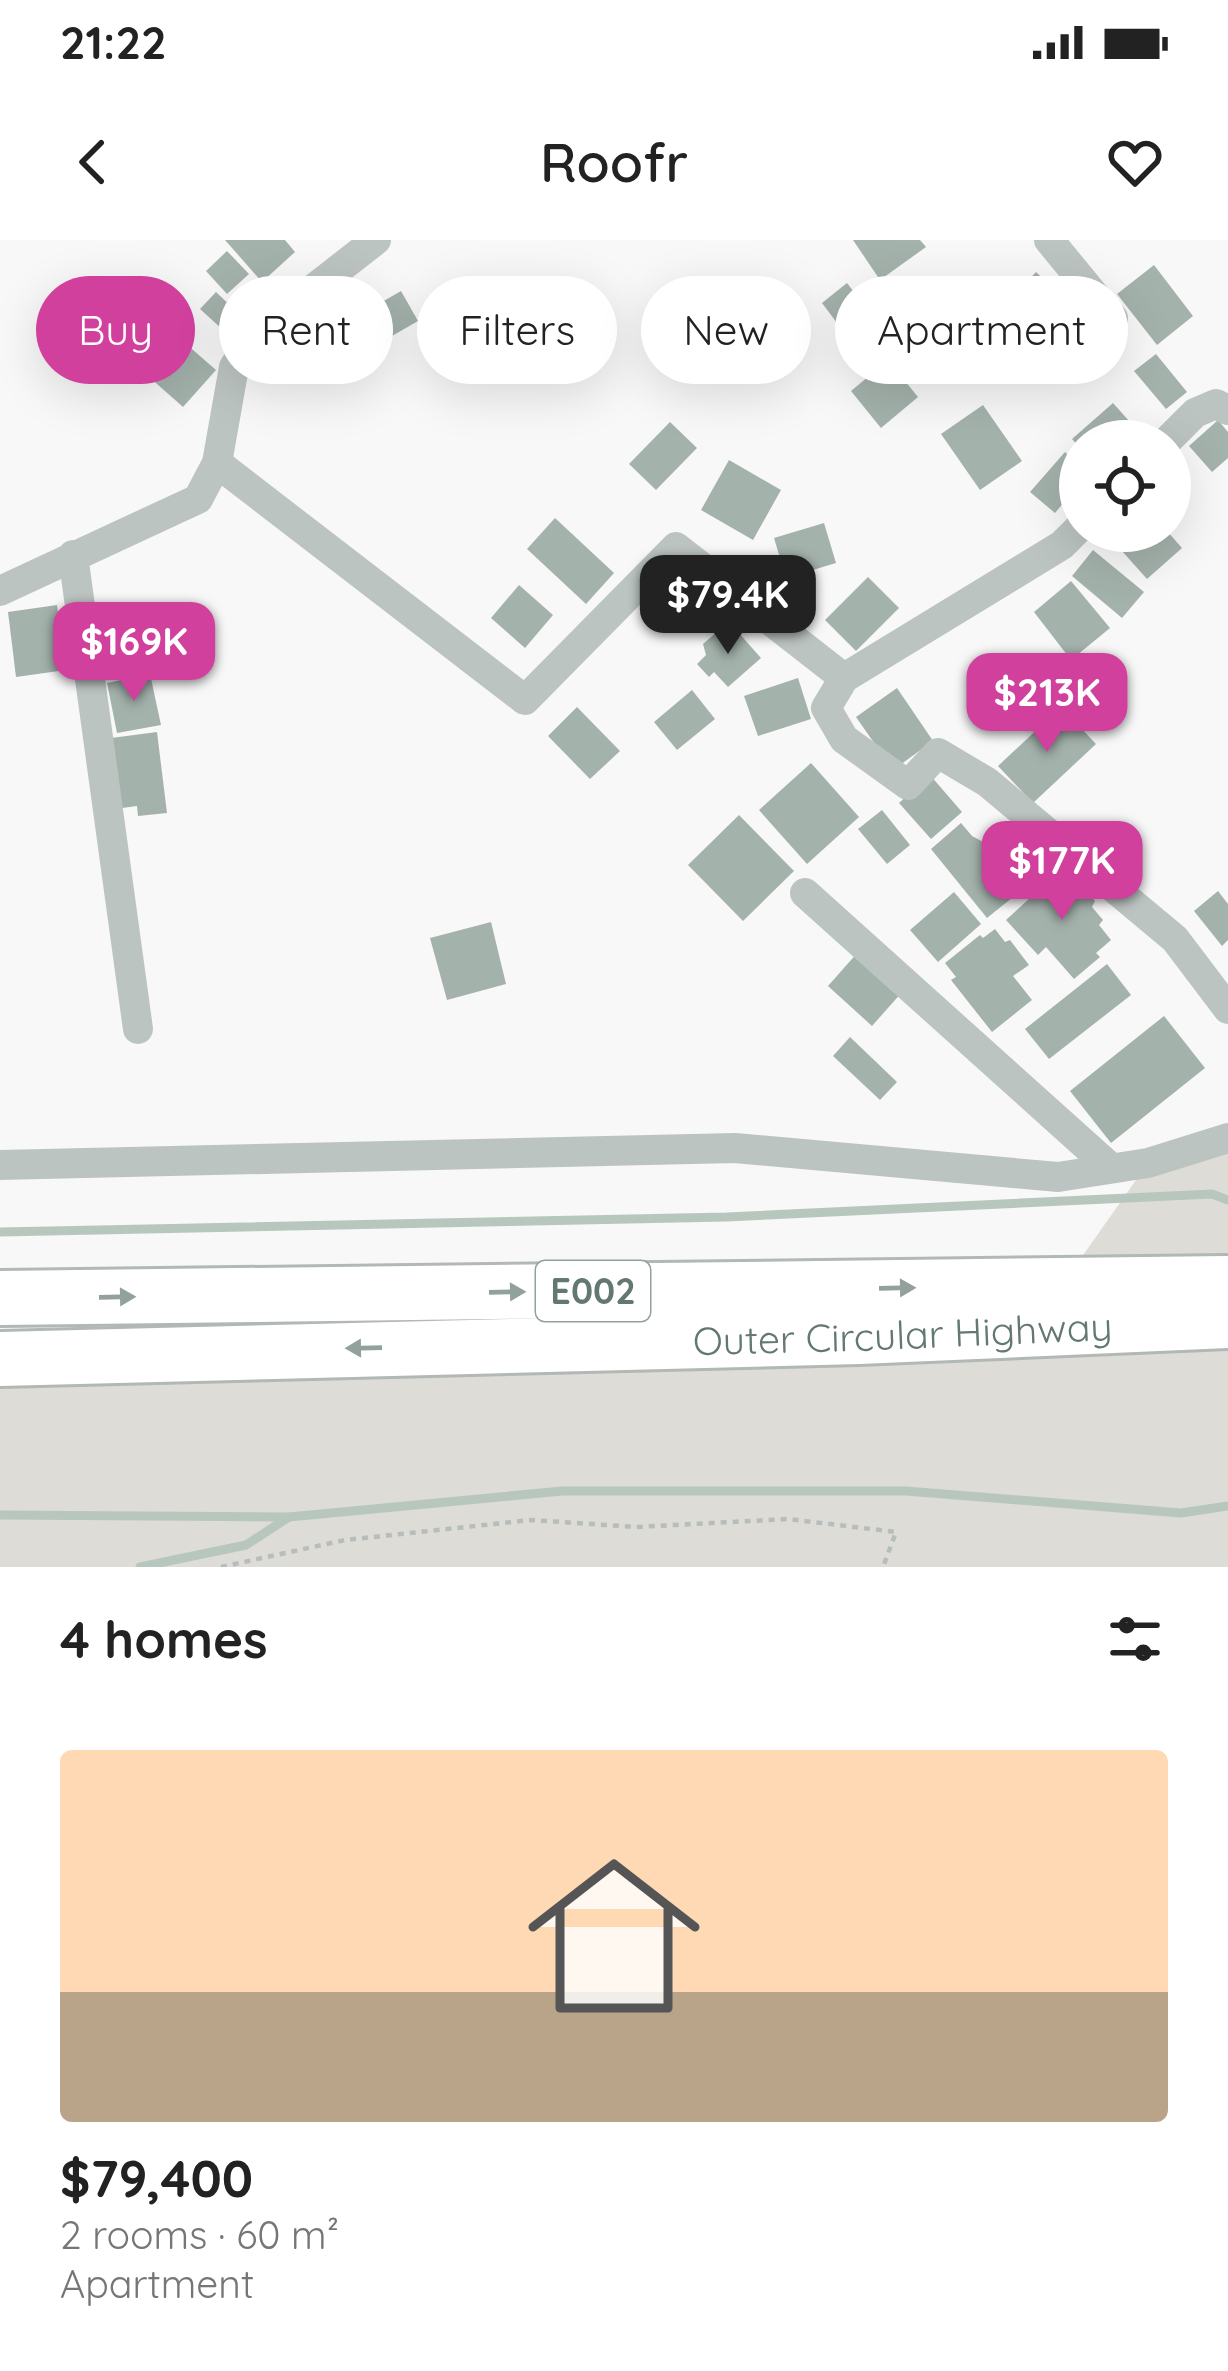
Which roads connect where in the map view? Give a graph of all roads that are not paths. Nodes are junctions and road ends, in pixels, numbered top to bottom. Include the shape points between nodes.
1 (376, 240) edge
2 (1049, 240) edge
3 (1079, 276) edge
4 (1228, 410) edge
5 (1188, 420) edge
6 (218, 464) junction
7 (1059, 547) edge
8 (73, 556) junction
9 (0, 591) edge
10 (844, 678) junction
11 (805, 893) dead end
12 (1228, 1009) edge
13 (138, 1029) dead end
14 (1228, 1138) edge
15 (0, 1165) edge
16 (1111, 1168) junction
17 (0, 1298) edge
18 (1207, 1303) edge
19 (0, 1359) edge

1 - 6 street via 253,336 234,367
2 - 3 street
4 - 5 street via 1216,404
6 - 8 street via 198,499
6 - 10 street via 525,700 676,548
7 - 10 street
8 - 9 street
8 - 13 street
10 - 12 street via 826,708 844,739 908,785 938,753 987,782 1174,940
11 - 16 street
14 - 16 street
15 - 16 street via 735,1148 1058,1177
17 -> 18 highway, Outer Circular Highway / E002
18 -> 19 highway, Outer Circular Highway / E002 via 859,1336

